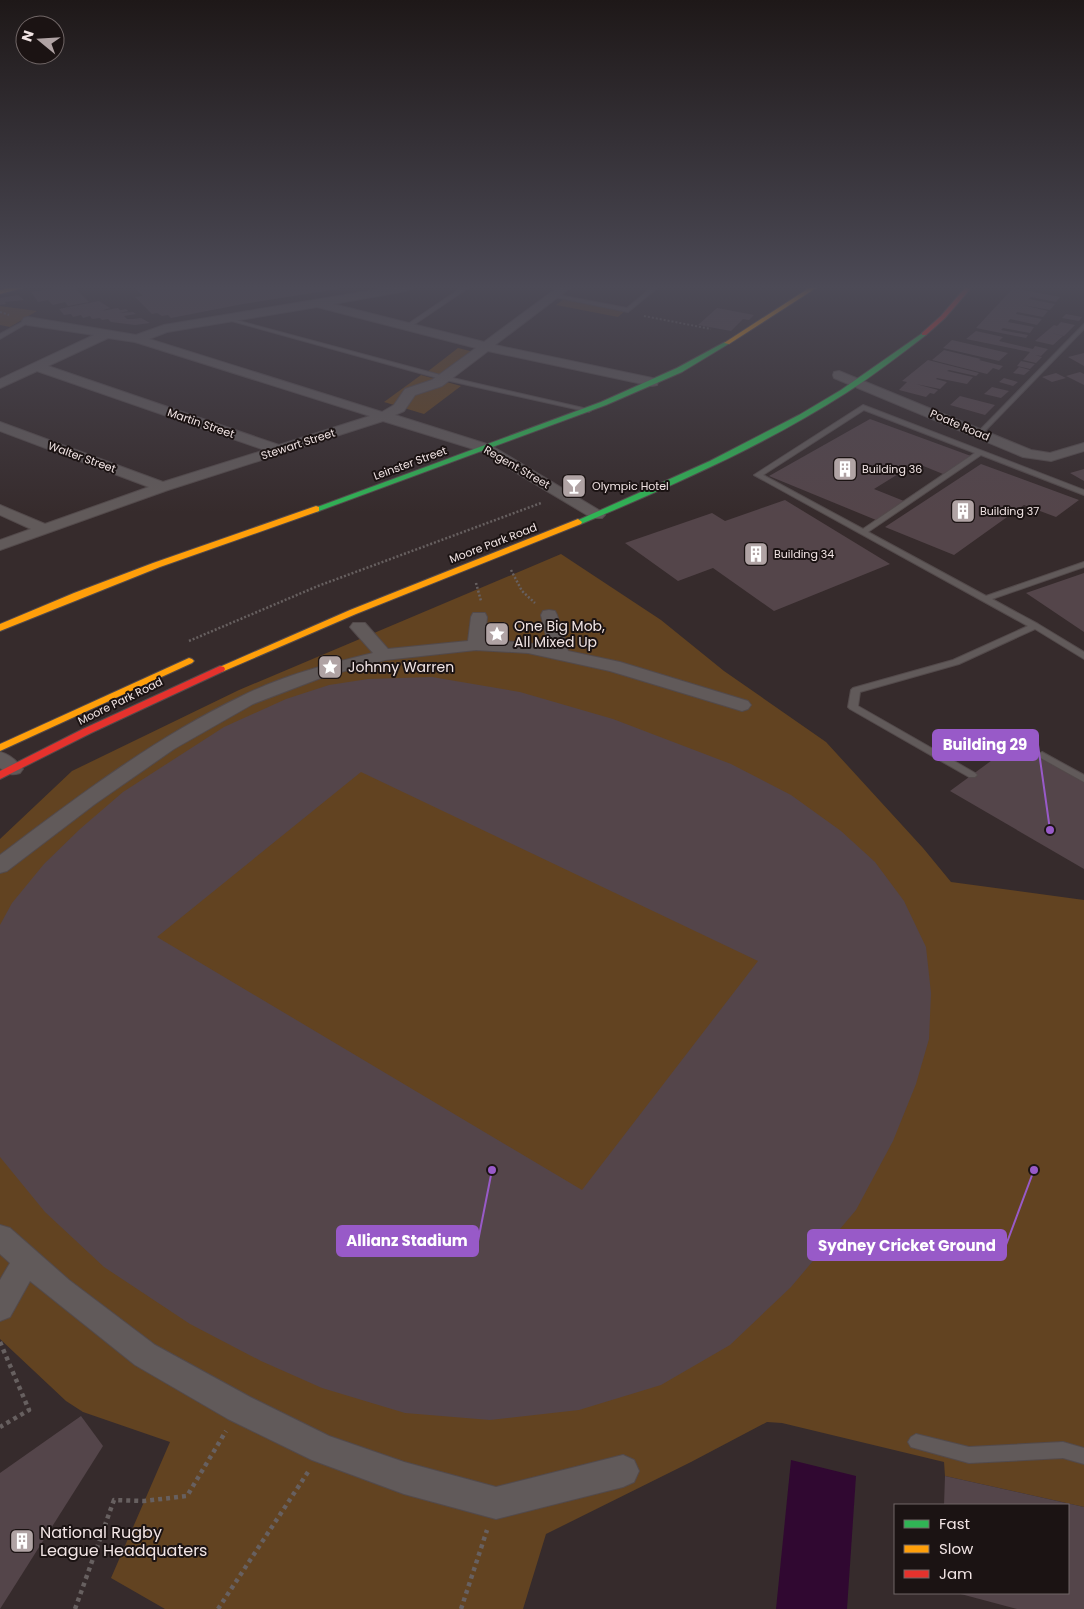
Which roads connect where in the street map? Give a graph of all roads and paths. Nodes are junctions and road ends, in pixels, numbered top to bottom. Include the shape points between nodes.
1 (45, 363) edge
2 (214, 363) edge
3 (389, 363) edge
4 (464, 363) edge
5 (563, 363) edge
6 (690, 363) edge
7 (882, 363) edge
8 (1048, 363) edge
9 (854, 364) dead end
10 (37, 367) junction
11 (443, 378) junction
12 (834, 378) joint
13 (652, 382) junction
14 (856, 382) junction
15 (0, 384) edge
16 (589, 410) junction
17 (384, 416) junction
18 (0, 426) edge
19 (980, 433) junction
20 (1084, 447) edge
21 (485, 448) junction
22 (279, 450) junction
23 (980, 452) junction
24 (163, 487) junction
25 (1084, 493) edge
26 (547, 501) dead end
27 (586, 501) junction
28 (0, 510) edge
29 (564, 511) dead end
30 (597, 515) junction
31 (45, 528) junction
32 (863, 532) junction
33 (0, 545) edge
34 (1084, 564) edge
35 (509, 567) dead end
36 (475, 580) dead end
37 (522, 591) dead end
38 (986, 599) junction
39 (480, 610) joint
40 (549, 615) dead end
41 (359, 626) dead end
42 (1035, 626) junction
43 (0, 628) edge
44 (183, 643) dead end
45 (476, 645) junction
46 (203, 655) dead end
47 (384, 655) junction
48 (560, 655) junction
49 (1084, 656) edge
50 (742, 705) dead end
51 (0, 748) edge
52 (1042, 755) dead end
53 (4, 767) edge
54 (972, 775) dead end
55 (1084, 779) edge
56 (2, 861) edge
57 (0, 1237) edge
58 (26, 1260) junction
59 (0, 1308) edge
60 (0, 1342) edge
61 (239, 1408) junction
62 (0, 1427) edge
63 (916, 1442) dead end
64 (323, 1449) junction
65 (1084, 1456) edge
66 (623, 1471) dead end
67 (496, 1503) junction
68 (75, 1609) edge
69 (218, 1609) edge
70 (461, 1609) edge

1 - 10 street
2 - 17 street, Regent Street
3 - 11 lane
4 - 11 street, Stewart Street
5 - 13 street
6 - 13 main road, Leinster Street
7 - 14 main road, Moore Park Road
8 - 19 lane
9 - 12 main road
10 - 15 street
10 - 22 street, Martin Street
11 - 16 lane
11 - 17 street, Stewart Street via 410,392 399,408
12 - 14 street, Poate Road
13 - 16 main road, Leinster Street
14 - 19 street, Poate Road
14 - 30 main road, Moore Park Road via 776,430
16 - 21 main road, Leinster Street
17 - 21 street, Regent Street
17 - 22 street, Stewart Street
18 - 24 street, Walter Street
19 - 20 street, Poate Road via 1038,456 1051,457
21 - 27 street, Regent Street
21 - 43 main road, Leinster Street via 402,480 233,537
22 - 24 street, Stewart Street
23 - 25 lane
23 - 32 lane
23 - 32 lane via 863,407 758,475
24 - 31 street, Stewart Street
26 - 44 path via 318,586
27 - 29 main road
27 - 30 street, Regent Street
28 - 31 street
30 - 53 main road, Moore Park Road via 225,666
31 - 33 street, Stewart Street
32 - 38 lane
34 - 38 lane
35 - 37 path
36 - 39 path
38 - 42 lane
39 - 45 street
40 - 48 street
41 - 47 street
42 - 49 lane
42 - 54 lane via 956,662 856,690 853,707
45 - 47 street
45 - 48 street via 528,648
46 - 51 main road, Moore Park Road
47 - 56 street via 320,672 247,700 167,745
48 - 50 street via 614,666
52 - 55 lane
57 - 58 street
58 - 59 street
58 - 61 street via 145,1355
60 - 62 path via 29,1410
61 - 64 street
61 - 68 path via 188,1496 144,1501 114,1500
63 - 65 lane via 969,1455 1064,1450
64 - 67 street via 404,1478
64 - 69 path
66 - 67 street
67 - 70 path

